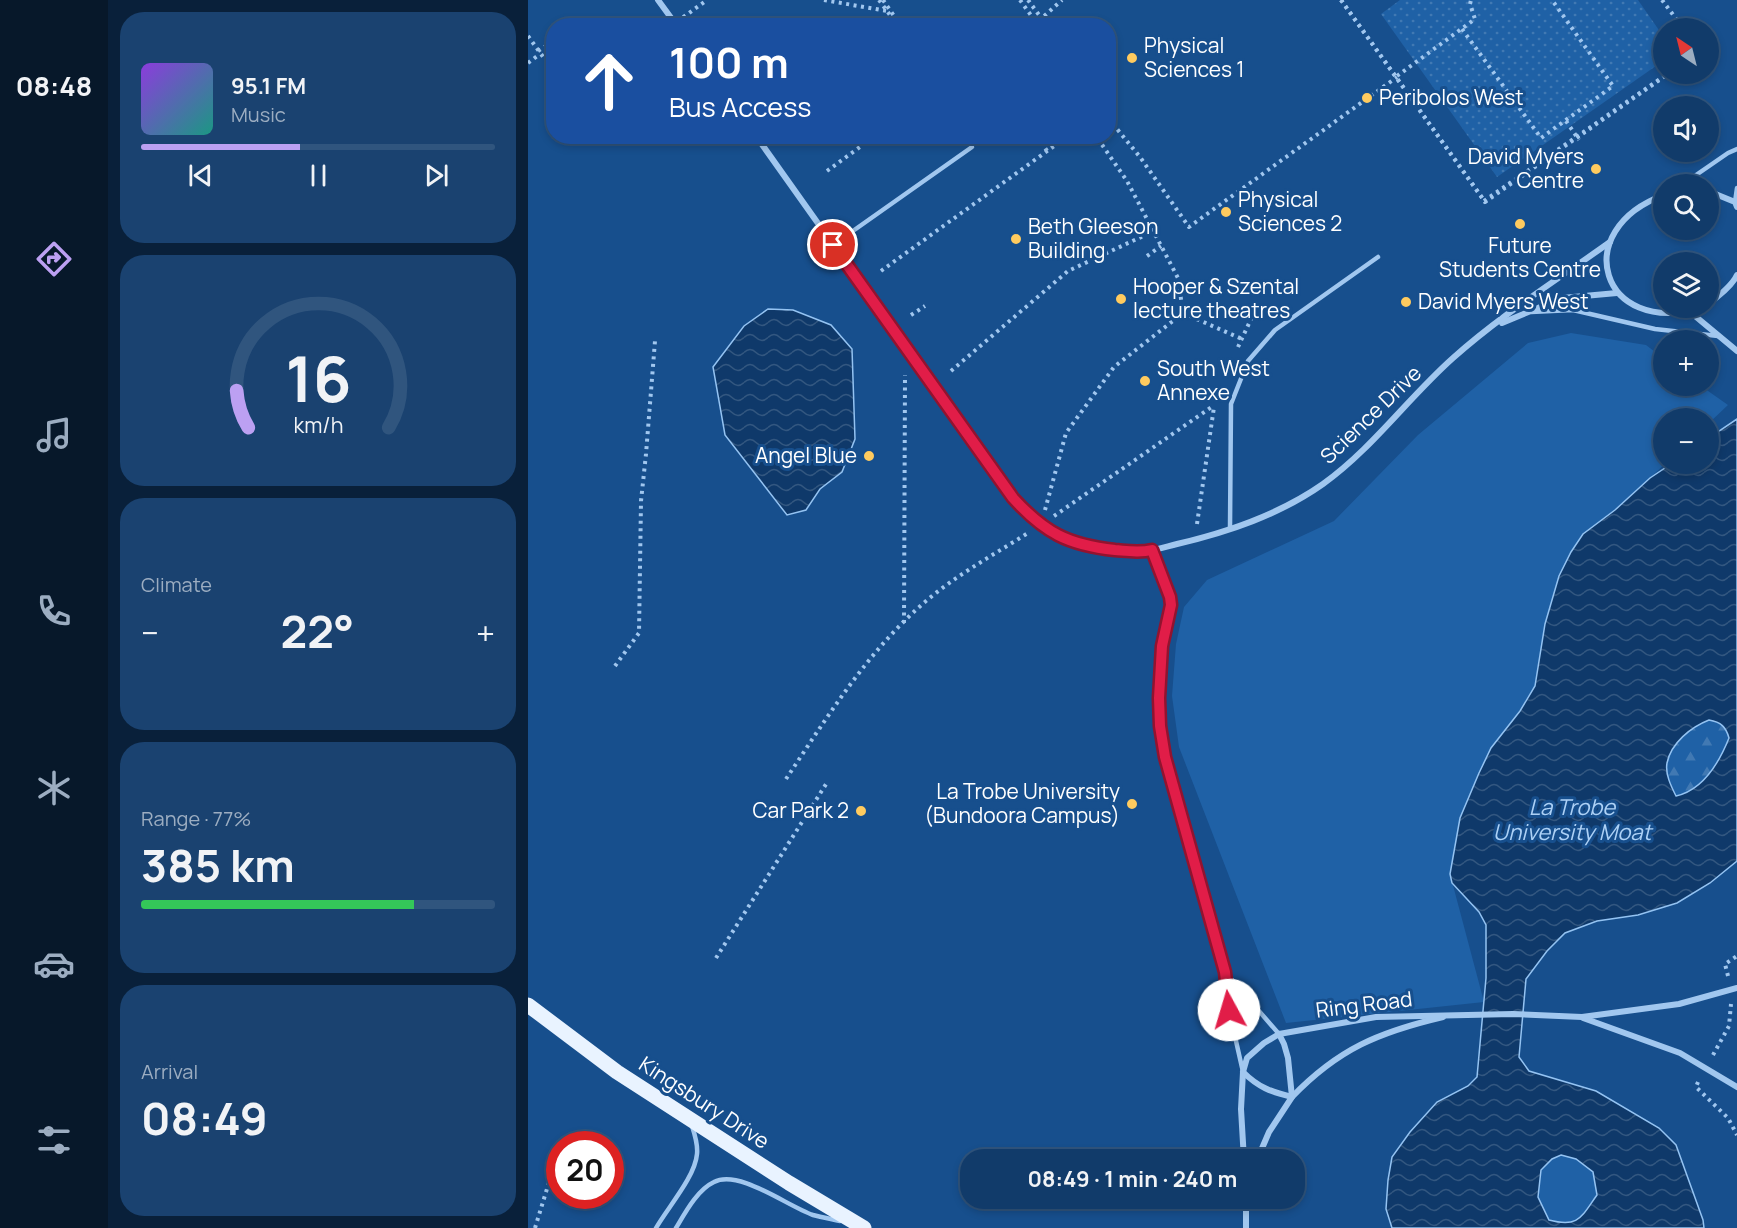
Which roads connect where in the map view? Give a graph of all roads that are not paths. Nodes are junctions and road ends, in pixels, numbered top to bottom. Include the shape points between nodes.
1 (658, 0) edge
2 (671, 18) edge
3 (762, 144) edge
4 (972, 147) dead end
5 (1737, 149) edge
6 (1698, 174) edge
7 (1737, 188) edge
8 (1719, 196) edge
9 (1653, 199) edge
10 (1736, 205) edge
11 (1610, 242) junction
12 (833, 245) junction
13 (1378, 257) dead end
14 (1737, 279) edge
15 (1617, 293) junction
16 (1719, 295) edge
17 (1653, 311) edge
18 (1526, 312) junction
19 (1698, 318) edge
20 (1491, 328) junction
21 (1721, 336) junction
22 (1737, 351) edge
23 (1230, 528) junction
24 (1152, 550) junction
25 (1225, 972) junction
26 (1734, 989) edge
27 (528, 1005) edge
28 (1453, 1015) junction
29 (1582, 1017) junction
30 (1279, 1034) junction
31 (1243, 1072) junction
32 (1737, 1087) edge
33 (1292, 1097) junction
34 (688, 1118) junction
35 (1243, 1149) edge
36 (1262, 1149) edge
37 (1246, 1209) edge
38 (862, 1227) edge
39 (656, 1228) edge
40 (676, 1228) edge
41 (1246, 1228) edge

1 - 2 street
3 - 12 street, Science Drive
4 - 12 lane
5 - 6 lane
7 - 10 lane
8 - 10 street
9 - 11 street via 1634,211
11 - 15 street via 1605,256 1607,273
11 - 20 street, Science Drive
12 - 24 street, Science Drive via 1013,498 1041,525 1081,545
13 - 23 lane via 1275,330 1248,361 1231,404
14 - 16 street
15 - 17 street
15 - 18 street, Science Drive via 1562,298
18 - 20 street, Science Drive
18 - 21 lane via 1573,310 1655,329
19 - 21 street
20 - 23 street, Science Drive via 1445,365 1362,451 1323,484 1279,510
21 - 22 street
23 - 24 street, Science Drive
24 - 25 lane via 1171,605 1162,646 1159,698 1165,757
25 - 30 lane
25 - 31 lane
26 - 29 street, Ring Road via 1679,1004
27 - 34 main road, Kingsbury Drive via 617,1072
28 - 29 street, Ring Road
28 - 30 street, Ring Road via 1376,1017
28 - 33 street, Ring Road via 1367,1040 1313,1075
29 - 32 street, Ring Road via 1680,1053
30 - 31 street, Ring Road via 1247,1058
30 - 33 street via 1288,1058
31 - 33 street via 1266,1090
31 - 35 street, Ring Road
33 - 36 street, Ring Road
34 - 38 main road, Kingsbury Drive
34 - 39 lane via 698,1153 688,1179
37 - 41 street
38 - 40 lane via 813,1215 731,1179 706,1187

